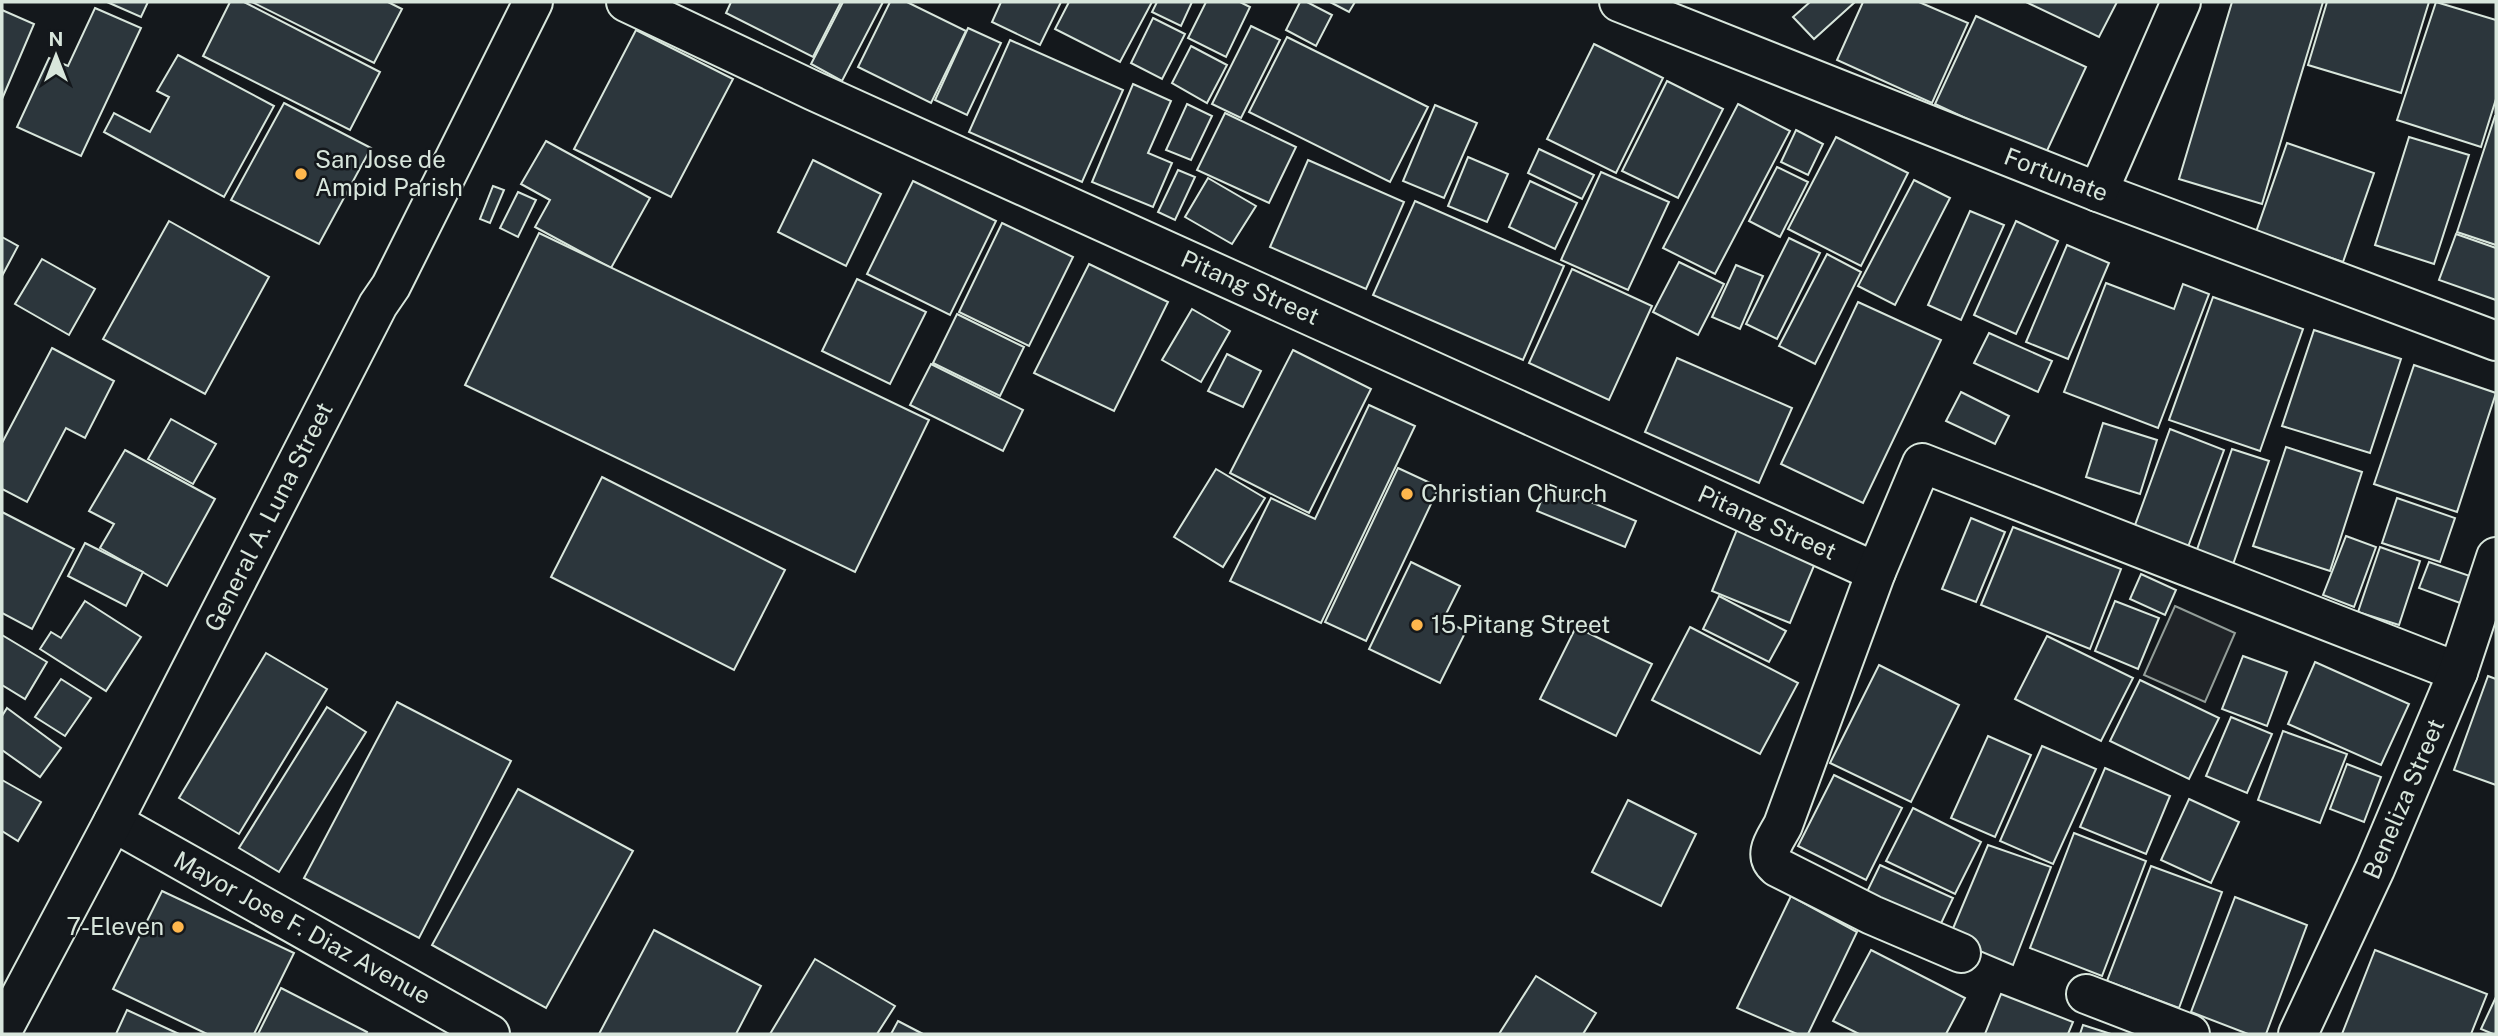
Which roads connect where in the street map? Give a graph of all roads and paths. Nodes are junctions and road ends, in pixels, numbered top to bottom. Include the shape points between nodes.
1 (533, 2) edge
2 (626, 2) edge
3 (1619, 2) edge
4 (2181, 2) edge
5 (2098, 192) junction
6 (2496, 341) edge
7 (2496, 558) edge
8 (1876, 572) junction
9 (2458, 672) junction
10 (113, 821) junction
11 (1961, 953) dead end
12 (2086, 994) dead end
13 (2, 1031) edge
14 (490, 1034) edge
15 (2190, 1034) edge
16 (2298, 1034) edge

1 - 10 street, General A. Luna Street
2 - 8 street, Pitang Street
3 - 5 street, Fortunate
4 - 5 street
5 - 6 street, Fortunate
7 - 9 street, Beneliza Street
8 - 9 street via 1922,463
8 - 11 street via 1770,857 1777,867 1872,915
9 - 16 street, Beneliza Street via 2375,869
10 - 13 street, General A. Luna Street
10 - 14 street, Mayor Jose F. Diaz Avenue
12 - 15 street

